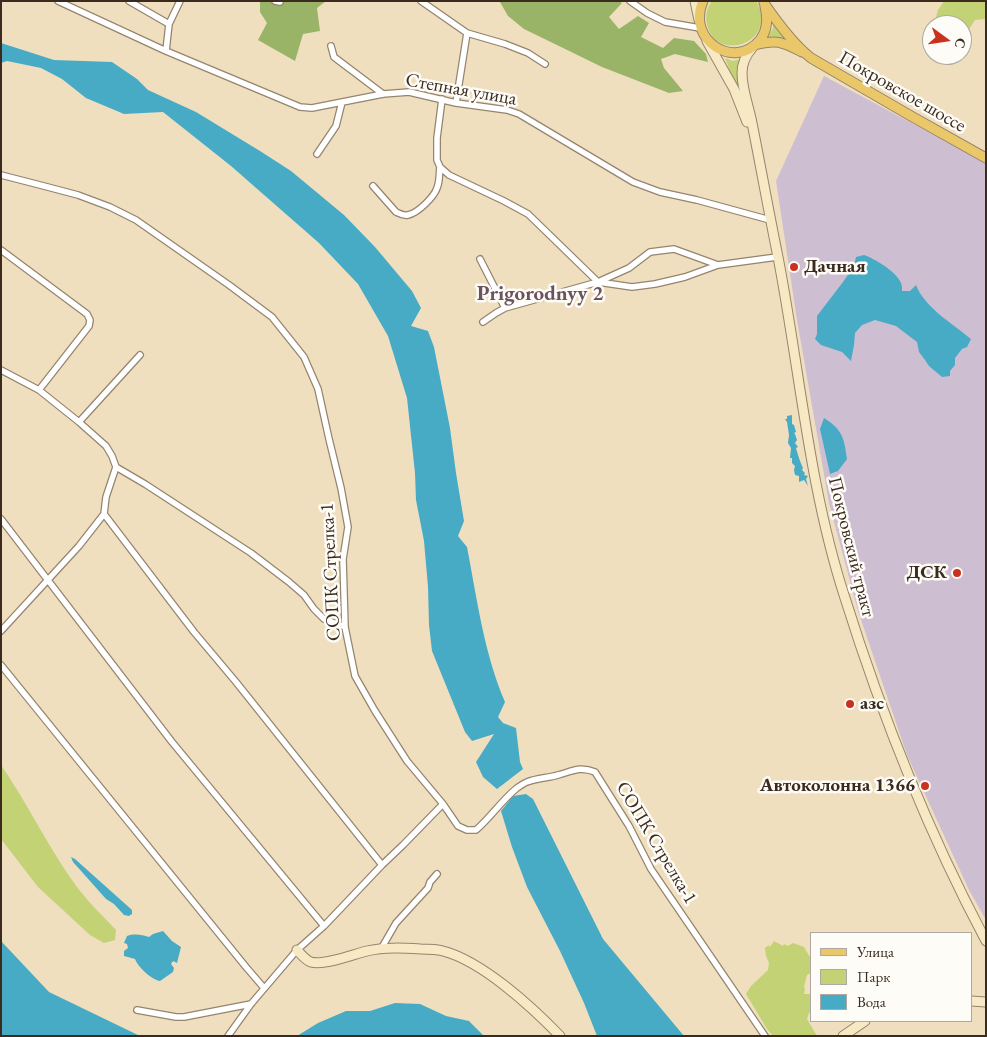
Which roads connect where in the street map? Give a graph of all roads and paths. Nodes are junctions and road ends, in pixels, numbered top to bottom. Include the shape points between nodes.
1 (58, 1) edge
2 (129, 1) edge
3 (180, 1) edge
4 (275, 1) edge
5 (421, 1) edge
6 (630, 1) edge
7 (695, 1) edge
8 (703, 1) edge
9 (280, 2) edge
10 (763, 2) edge
11 (169, 24) junction
12 (700, 24) junction
13 (467, 33) junction
14 (707, 41) junction
15 (331, 46) dead end
16 (754, 47) junction
17 (166, 51) junction
18 (804, 53) junction
19 (545, 64) dead end
20 (383, 94) junction
21 (442, 99) junction
22 (342, 102) junction
23 (456, 103) junction
24 (755, 140) junction
25 (317, 154) dead end
26 (986, 158) edge
27 (440, 167) junction
28 (1, 176) edge
29 (373, 186) dead end
30 (770, 220) junction
31 (1, 250) edge
32 (778, 257) junction
33 (480, 259) dead end
34 (718, 265) junction
35 (598, 282) junction
36 (505, 308) junction
37 (483, 322) dead end
38 (140, 355) dead end
39 (1, 370) edge
40 (39, 390) junction
41 (79, 422) junction
42 (116, 467) junction
43 (104, 514) junction
44 (1, 520) edge
45 (48, 580) junction
46 (345, 627) junction
47 (1, 631) edge
48 (1, 665) edge
49 (443, 804) junction
50 (382, 865) junction
51 (436, 874) dead end
52 (324, 926) junction
53 (986, 941) edge
54 (381, 948) junction
55 (297, 950) junction
56 (264, 988) junction
57 (972, 1001) edge
58 (986, 1002) edge
59 (251, 1004) junction
60 (137, 1010) dead end
61 (864, 1022) edge
62 (228, 1036) edge
63 (560, 1036) edge
64 (765, 1036) edge
65 (843, 1036) edge

1 - 17 street, Степная улица
2 - 11 street
3 - 11 street
4 - 9 street
5 - 13 street
6 - 12 street via 665,22
7 - 12 main road
8 - 12 main road
10 - 16 main road via 767,26 764,36
10 - 18 main road, Покровское шоссе
11 - 17 street
12 - 14 main road
13 - 19 street via 528,53
13 - 23 street
14 - 16 main road, Покровское шоссе via 734,53
14 - 24 main road via 734,89
15 - 20 street via 334,57
16 - 18 main road, Покровское шоссе via 777,42
16 - 24 main road via 743,62 742,71
17 - 22 street, Степная улица via 300,107
18 - 26 main road, Покровское шоссе
20 - 21 street, Степная улица via 409,92
20 - 22 street, Степная улица
21 - 23 street, Степная улица
21 - 27 street via 437,138
22 - 25 street via 336,126
23 - 30 street, Степная улица via 519,114 633,182
24 - 30 main road, Покровский тракт
27 - 29 street via 433,195 410,214 396,212
27 - 35 street via 528,214
28 - 46 street, СОПК Стрелка-1 via 78,195 136,220 272,317 304,357 318,389 348,527 343,559
30 - 32 main road, Покровский тракт
31 - 40 street via 88,314 90,320 89,326
32 - 34 street
32 - 53 main road, Покровский тракт via 819,495 844,595 884,715 942,855
33 - 36 street
34 - 35 street via 655,284 632,287
34 - 35 street via 674,249 650,252 629,268
35 - 36 street
36 - 37 street
38 - 41 street
39 - 40 street
40 - 41 street
41 - 42 street via 106,446
42 - 43 street via 106,496
42 - 46 street via 251,553 304,595 324,619
43 - 45 street
43 - 50 street via 194,632
44 - 45 street
45 - 47 street
45 - 52 street via 172,742
46 - 49 street, СОПК Стрелка-1 via 355,676 407,762
48 - 56 street
49 - 50 street
49 - 64 street, СОПК Стрелка-1 via 458,826 476,830 526,782 586,768 595,772 651,869
50 - 52 street
51 - 54 street via 428,888 396,923
52 - 55 street
54 - 55 main road via 320,963 305,959
54 - 63 main road via 442,950 457,956 500,982
55 - 56 street
56 - 59 street
57 - 58 main road
59 - 60 street via 184,1017
59 - 62 street
61 - 65 main road

